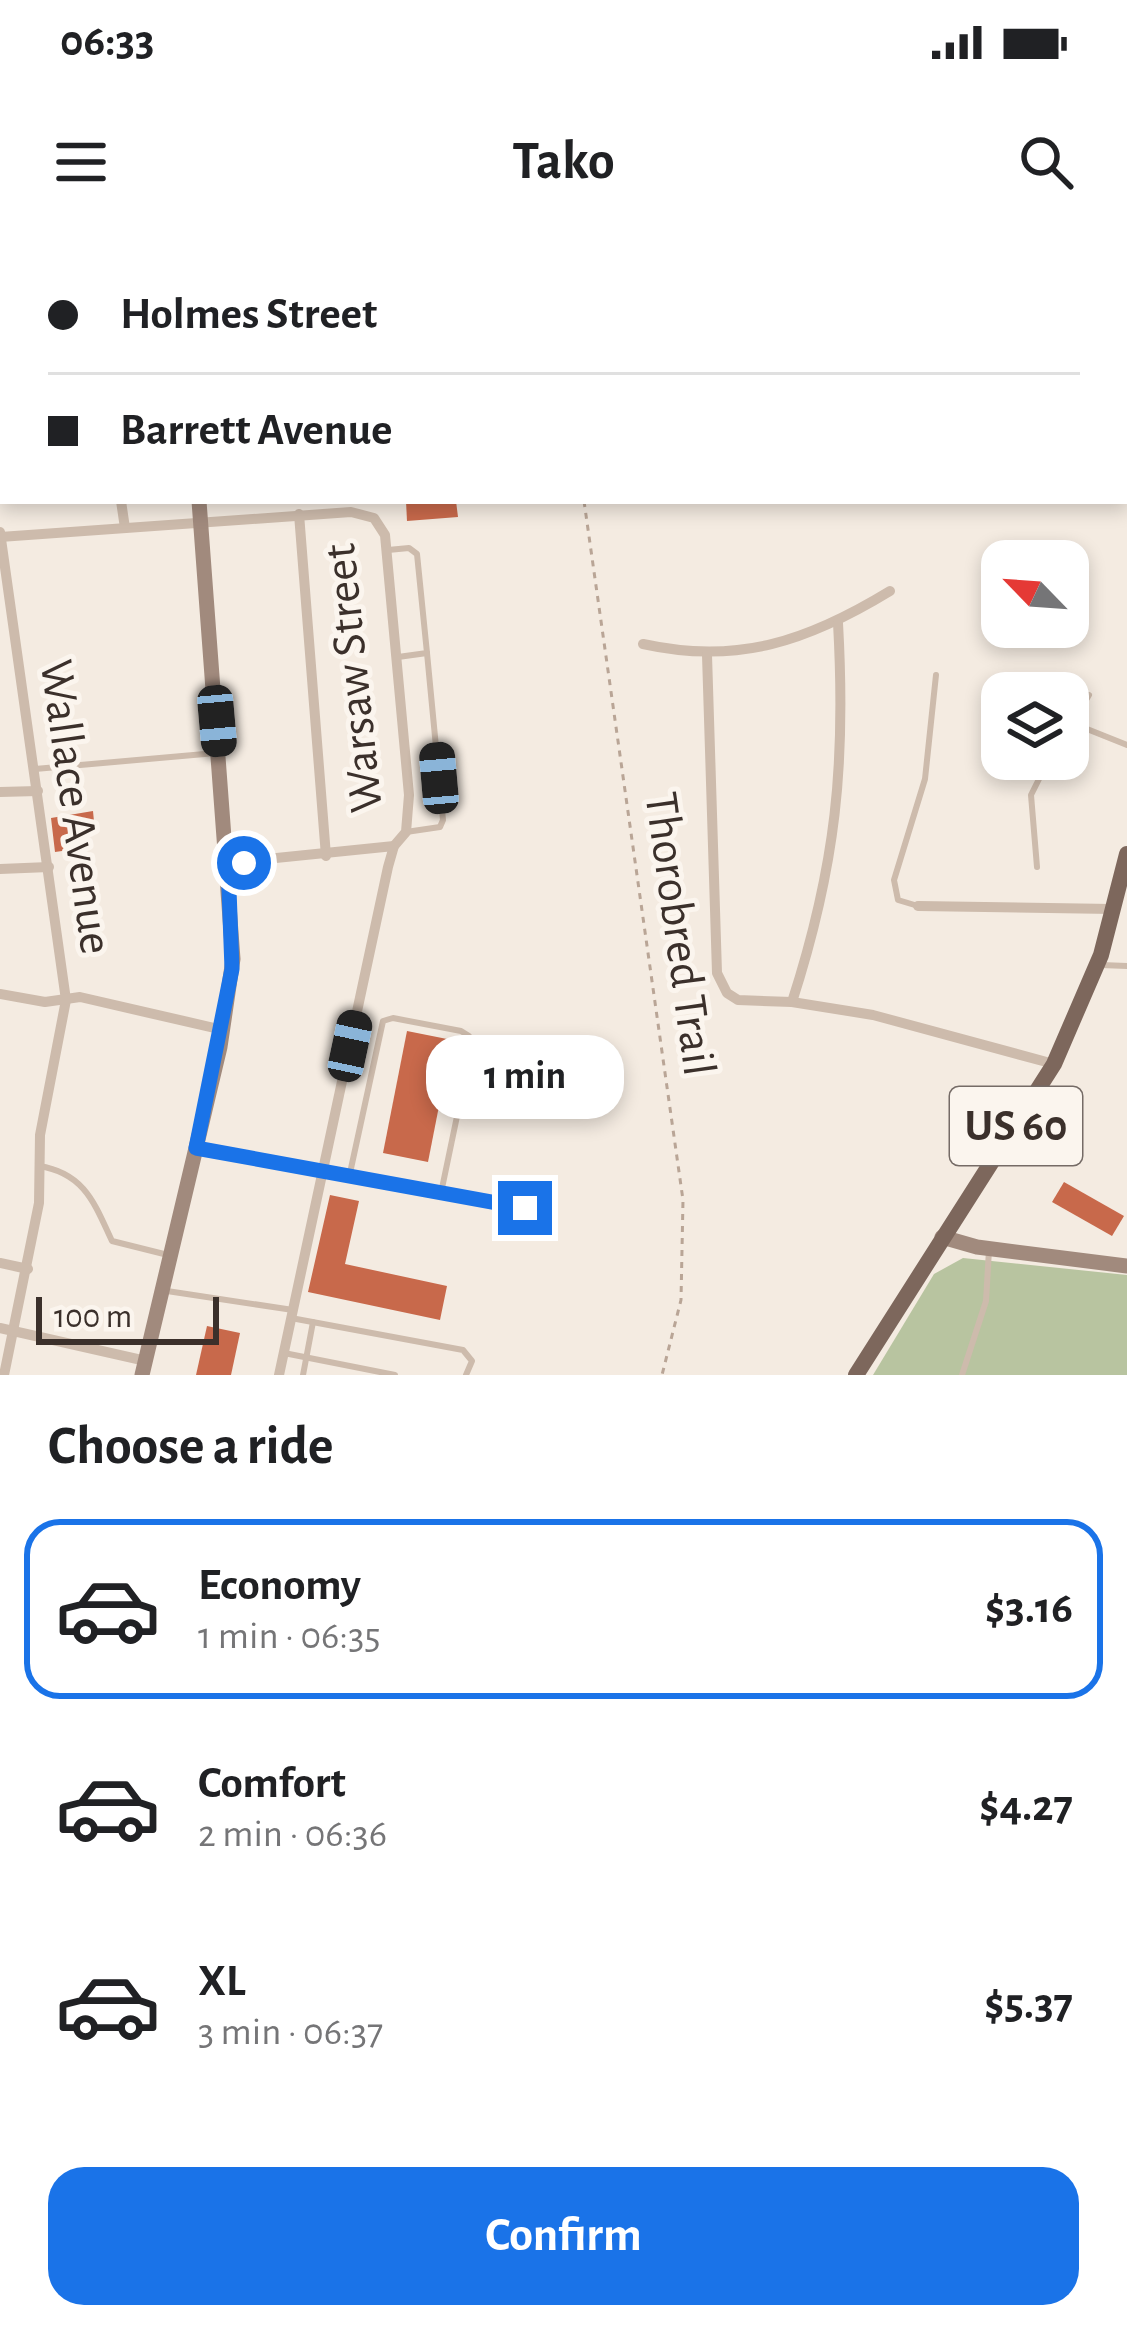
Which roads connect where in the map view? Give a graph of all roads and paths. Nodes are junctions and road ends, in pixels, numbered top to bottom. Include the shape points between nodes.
1 (121, 504) edge
2 (199, 504) edge
3 (584, 504) edge
4 (317, 507) edge
5 (299, 514) junction
6 (201, 524) junction
7 (125, 528) junction
8 (0, 535) edge
9 (388, 550) junction
10 (890, 591) dead end
11 (838, 623) junction
12 (643, 644) dead end
13 (427, 653) junction
14 (707, 655) junction
15 (398, 657) junction
16 (936, 675) dead end
17 (1089, 732) edge
18 (1127, 745) edge
19 (219, 753) junction
20 (34, 770) junction
21 (1038, 780) edge
22 (38, 790) junction
23 (0, 792) edge
24 (406, 832) junction
25 (394, 846) junction
26 (1127, 854) edge
27 (326, 856) junction
28 (228, 863) junction
29 (1037, 867) dead end
30 (49, 868) junction
31 (0, 869) edge
32 (918, 906) joint
33 (1113, 909) junction
34 (1098, 965) junction
35 (1127, 966) edge
36 (0, 994) edge
37 (66, 1000) junction
38 (792, 1002) junction
39 (223, 1030) junction
40 (1054, 1064) junction
41 (196, 1148) junction
42 (39, 1166) junction
43 (324, 1172) junction
44 (350, 1177) junction
45 (441, 1193) junction
46 (525, 1208) dead end
47 (942, 1237) junction
48 (989, 1248) junction
49 (171, 1256) junction
50 (0, 1264) edge
51 (1127, 1266) edge
52 (28, 1269) junction
53 (163, 1290) junction
54 (292, 1314) junction
55 (313, 1322) junction
56 (7, 1330) edge
57 (284, 1353) junction
58 (306, 1358) junction
59 (144, 1368) edge
60 (4, 1375) edge
61 (279, 1375) edge
62 (303, 1375) edge
63 (395, 1375) edge
64 (466, 1375) edge
65 (662, 1375) edge
66 (856, 1375) edge
67 (962, 1375) edge

1 - 7 street
2 - 6 main road
3 - 65 path, Thorobred Trail via 683,1201 681,1300
4 - 5 street
4 - 9 street, Warsaw Street via 374,518
5 - 6 street
5 - 27 street
6 - 7 street
6 - 19 main road
7 - 8 street
8 - 20 street, Wallace Avenue
9 - 13 lane via 417,554
9 - 15 street, Warsaw Street
10 - 11 street
11 - 14 street
11 - 38 street via 843,718 828,876
12 - 14 street
13 - 15 lane
13 - 24 lane via 443,820
14 - 38 street via 717,973 738,1000
15 - 24 street, Warsaw Street
16 - 32 lane via 925,779 895,880 898,900
17 - 18 lane
19 - 20 lane
19 - 28 main road
20 - 22 street, Wallace Avenue
21 - 29 lane via 1031,795
22 - 23 street
22 - 30 street, Wallace Avenue
24 - 25 street, Warsaw Street
25 - 27 street
25 - 43 street, Warsaw Street
26 - 33 main road, US 60
27 - 28 street
28 - 39 main road via 233,959
30 - 31 street
30 - 37 street, Wallace Avenue
32 - 33 street
33 - 34 main road, US 60
34 - 35 lane
34 - 40 main road, US 60
36 - 37 street
37 - 39 street
37 - 42 street, Wallace Avenue
38 - 40 street via 873,1015
39 - 41 main road
40 - 47 main road, US 60
41 - 43 street
41 - 49 main road
42 - 49 lane via 77,1180 117,1245
42 - 52 street, Wallace Avenue
43 - 44 street
43 - 54 street, Warsaw Street
44 - 45 street
44 - 45 lane via 381,1028 393,1018 461,1030 471,1040
45 - 46 street
47 - 48 main road
47 - 66 main road, US 60
48 - 51 main road
48 - 67 lane via 986,1301
49 - 53 main road
50 - 52 street
52 - 56 street, Wallace Avenue
53 - 54 lane
53 - 59 main road
54 - 55 lane
54 - 57 street, Warsaw Street
55 - 58 lane
55 - 64 lane via 463,1350 472,1361
56 - 59 street
56 - 60 street, Wallace Avenue
57 - 58 lane
57 - 61 street, Warsaw Street
58 - 62 lane
58 - 63 lane

